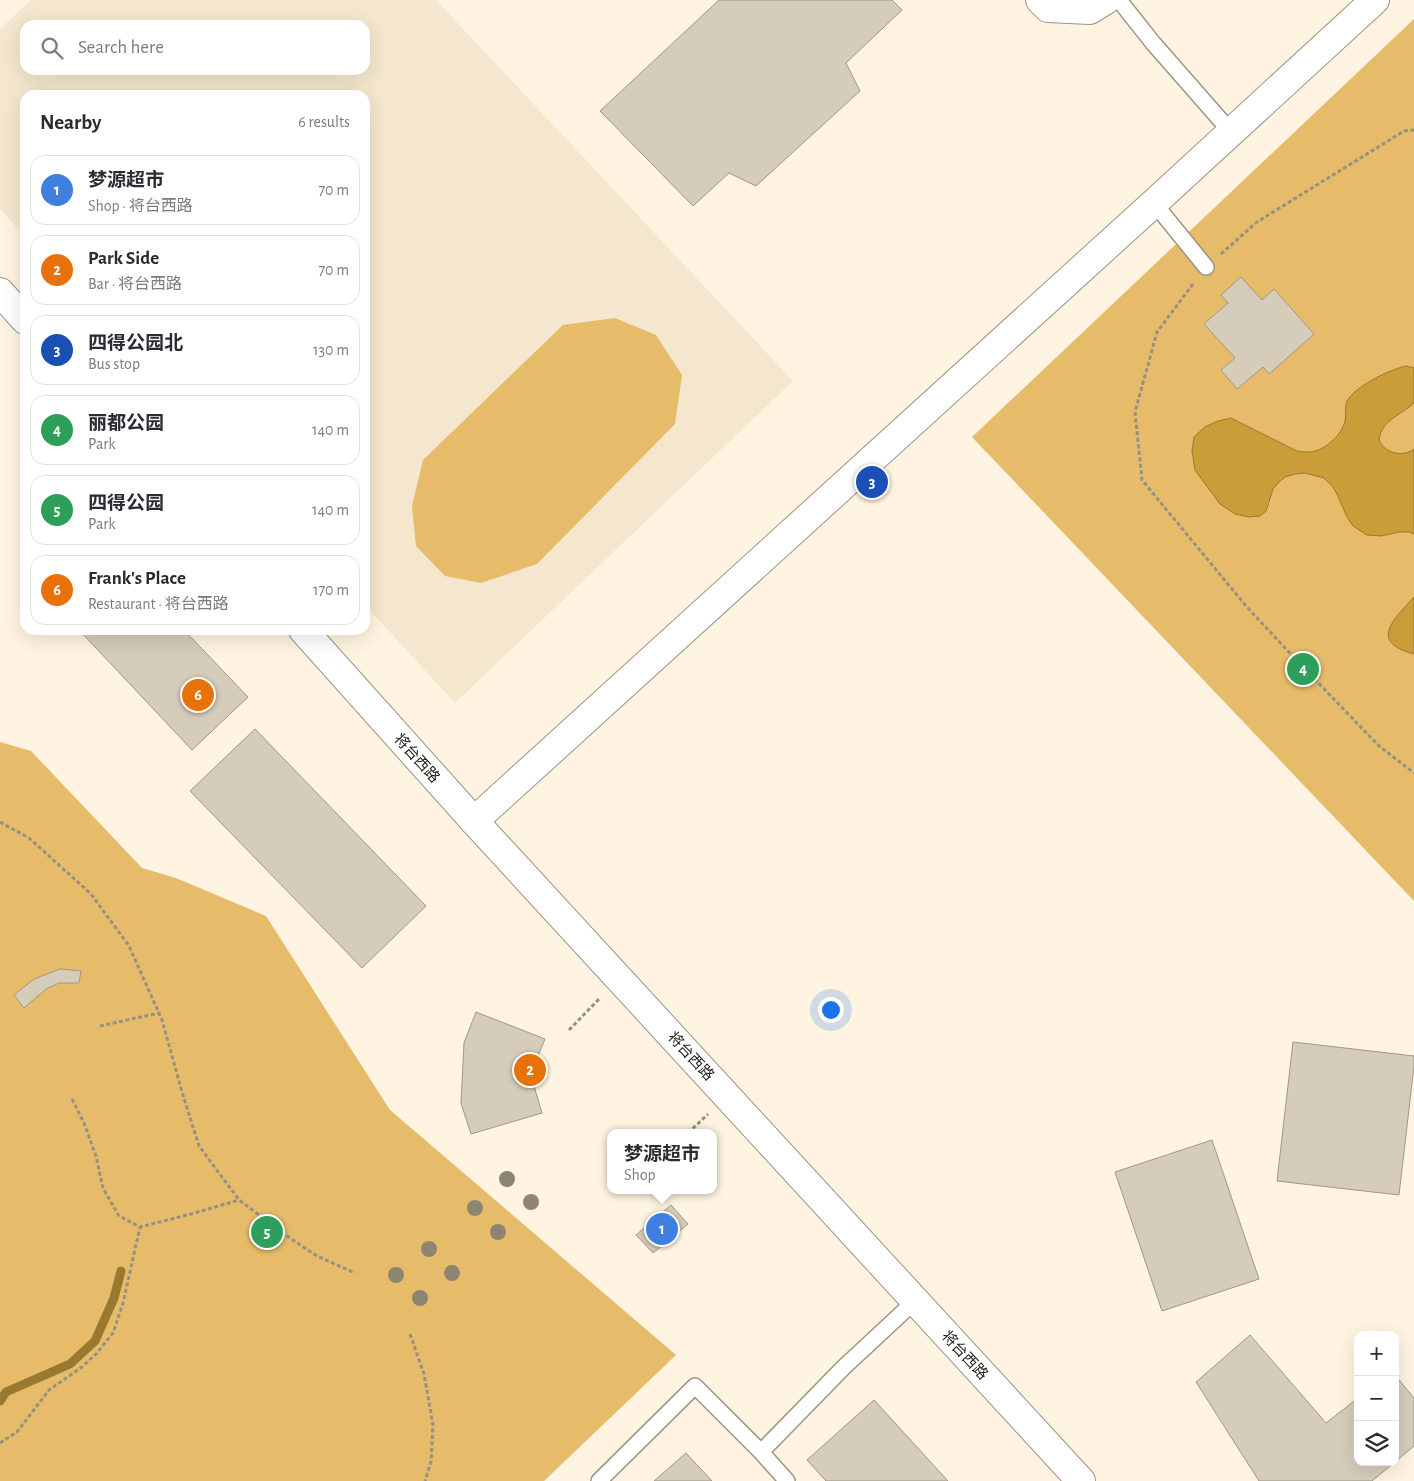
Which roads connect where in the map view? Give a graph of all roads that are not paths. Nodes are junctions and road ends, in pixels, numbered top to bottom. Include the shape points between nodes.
1 (1040, 0) edge
2 (1106, 0) edge
3 (1120, 0) edge
4 (1375, 0) edge
5 (1231, 132) junction
6 (1154, 203) junction
7 (1206, 267) road end
8 (0, 292) edge
9 (20, 314) edge
10 (307, 635) edge
11 (474, 821) junction
12 (915, 1301) junction
13 (761, 1452) junction
14 (598, 1481) edge
15 (787, 1481) edge
16 (1081, 1481) edge

1 - 2 street via 1048,8 1090,10
3 - 5 lane
4 - 5 street
5 - 6 street
6 - 7 lane
6 - 11 street
8 - 9 street
10 - 11 street, 将台西路
11 - 12 street, 将台西路
12 - 13 lane via 844,1367
12 - 16 street, 将台西路
13 - 14 lane via 695,1386
13 - 15 lane

